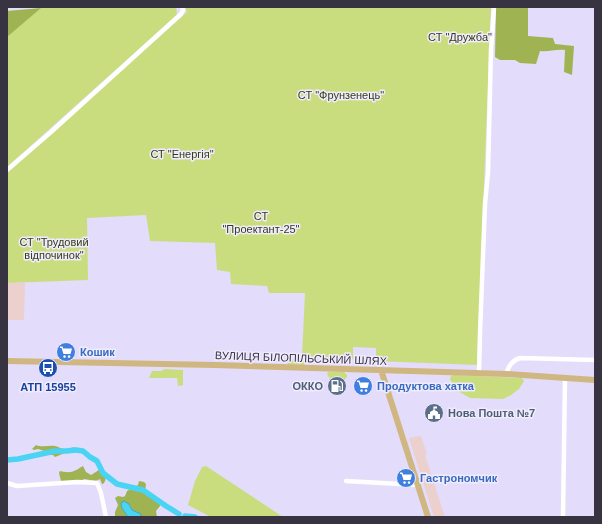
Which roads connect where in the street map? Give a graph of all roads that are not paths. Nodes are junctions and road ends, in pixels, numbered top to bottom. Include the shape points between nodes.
1 (182, 7) edge
2 (494, 7) edge
3 (7, 170) edge
4 (595, 360) edge
5 (7, 361) edge
6 (382, 370) junction
7 (479, 373) junction
8 (507, 374) junction
9 (565, 378) junction
10 (595, 380) edge
11 (346, 481) dead end
12 (7, 483) edge
13 (418, 485) junction
14 (106, 517) edge
15 (428, 517) edge
16 (563, 517) edge

1 - 3 street via 181,14
2 - 7 street
4 - 8 street via 520,358 508,367
5 - 6 main road, ВУЛИЦЯ БІЛОПІЛЬСЬКИЙ ШЛЯХ
6 - 7 main road, ВУЛИЦЯ БІЛОПІЛЬСЬКИЙ ШЛЯХ
6 - 13 main road
7 - 8 main road, ВУЛИЦЯ БІЛОПІЛЬСЬКИЙ ШЛЯХ
8 - 9 main road, ВУЛИЦЯ БІЛОПІЛЬСЬКИЙ ШЛЯХ
9 - 10 main road, ВУЛИЦЯ БІЛОПІЛЬСЬКИЙ ШЛЯХ
9 - 16 street
11 - 13 street
12 - 14 street via 17,486 97,483
13 - 15 main road

